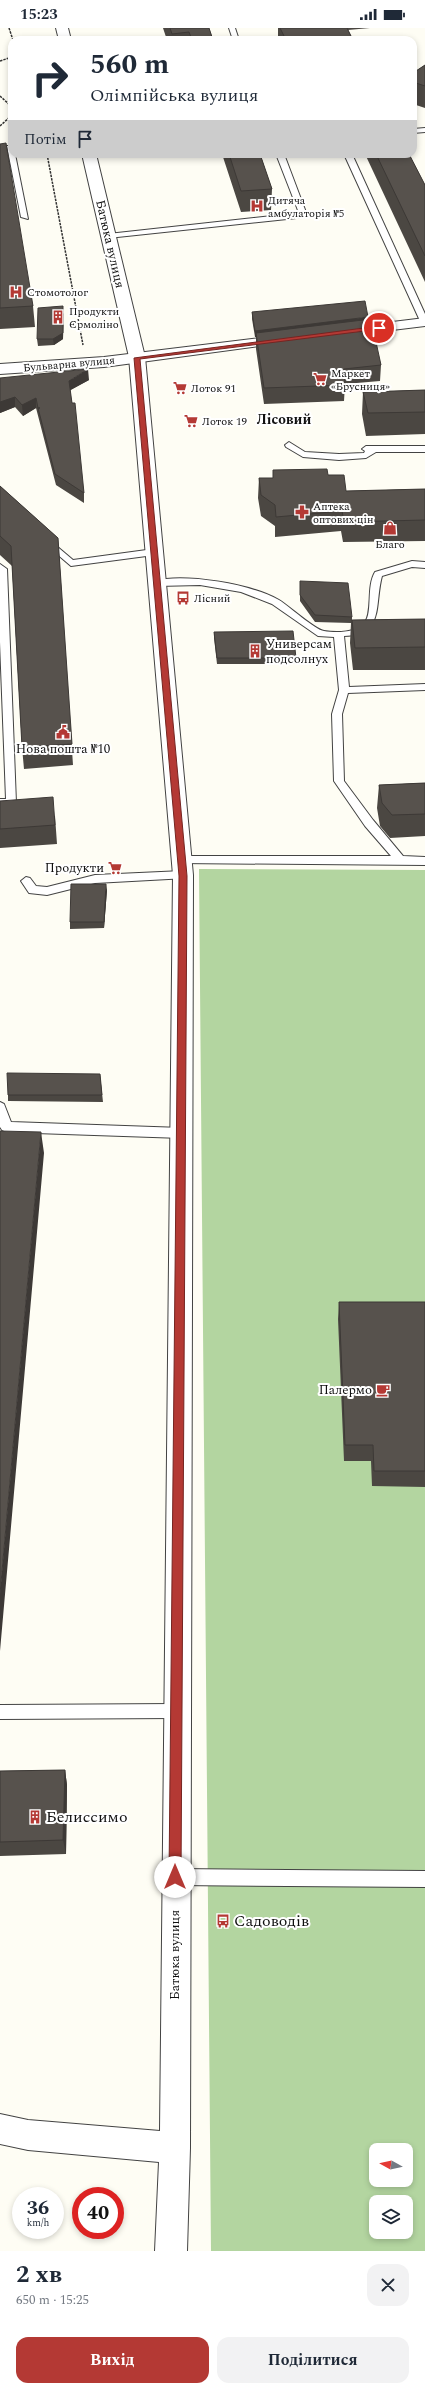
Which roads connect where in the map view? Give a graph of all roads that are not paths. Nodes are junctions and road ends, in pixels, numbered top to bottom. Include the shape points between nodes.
1 (13, 158) edge
2 (90, 158) edge
3 (282, 158) edge
4 (350, 158) edge
5 (25, 217) dead end
6 (108, 236) junction
7 (425, 322) edge
8 (331, 334) edge
9 (300, 338) edge
10 (137, 358) junction
11 (0, 369) edge
12 (289, 445) dead end
13 (360, 449) dead end
14 (374, 449) junction
15 (425, 450) edge
16 (38, 534) edge
17 (154, 552) junction
18 (425, 565) edge
19 (0, 567) edge
20 (157, 583) junction
21 (339, 634) junction
22 (425, 687) edge
23 (344, 690) junction
24 (0, 803) edge
25 (400, 860) junction
26 (425, 860) edge
27 (182, 868) junction
28 (26, 881) dead end
29 (0, 1107) edge
30 (3, 1132) edge
31 (182, 1133) junction
32 (177, 1711) junction
33 (0, 1712) edge
34 (175, 1877) junction
35 (425, 1879) edge
36 (0, 2129) edge
37 (175, 2148) junction
38 (171, 2251) edge

1 - 5 lane
2 - 6 street, Батюка вулиця
3 - 6 lane via 303,215
4 - 7 lane
6 - 10 street, Батюка вулиця
7 - 8 street
9 - 10 street, Бульварна вулиця
10 - 11 street, Бульварна вулиця
10 - 17 street, Батюка вулиця
12 - 14 lane via 303,454 339,457 366,455
13 - 14 lane
14 - 15 lane
16 - 17 lane via 71,563
17 - 20 street, Батюка вулиця
18 - 21 lane via 412,564 378,574 369,624 356,633
19 - 24 lane via 11,803
20 - 21 lane via 200,582 243,589 275,602 322,634
20 - 27 street, Батюка вулиця
21 - 23 lane
22 - 23 lane
23 - 25 lane via 337,714 339,781
25 - 26 lane
25 - 27 lane
27 - 28 lane via 95,879 47,891 34,890
27 - 31 street, Батюка вулиця
29 - 30 lane
30 - 31 lane
31 - 32 street, Батюка вулиця
32 - 33 lane
32 - 34 street, Батюка вулиця
34 - 35 lane
34 - 37 street, Батюка вулиця
36 - 37 street via 28,2135
37 - 38 street, Батюка вулиця

